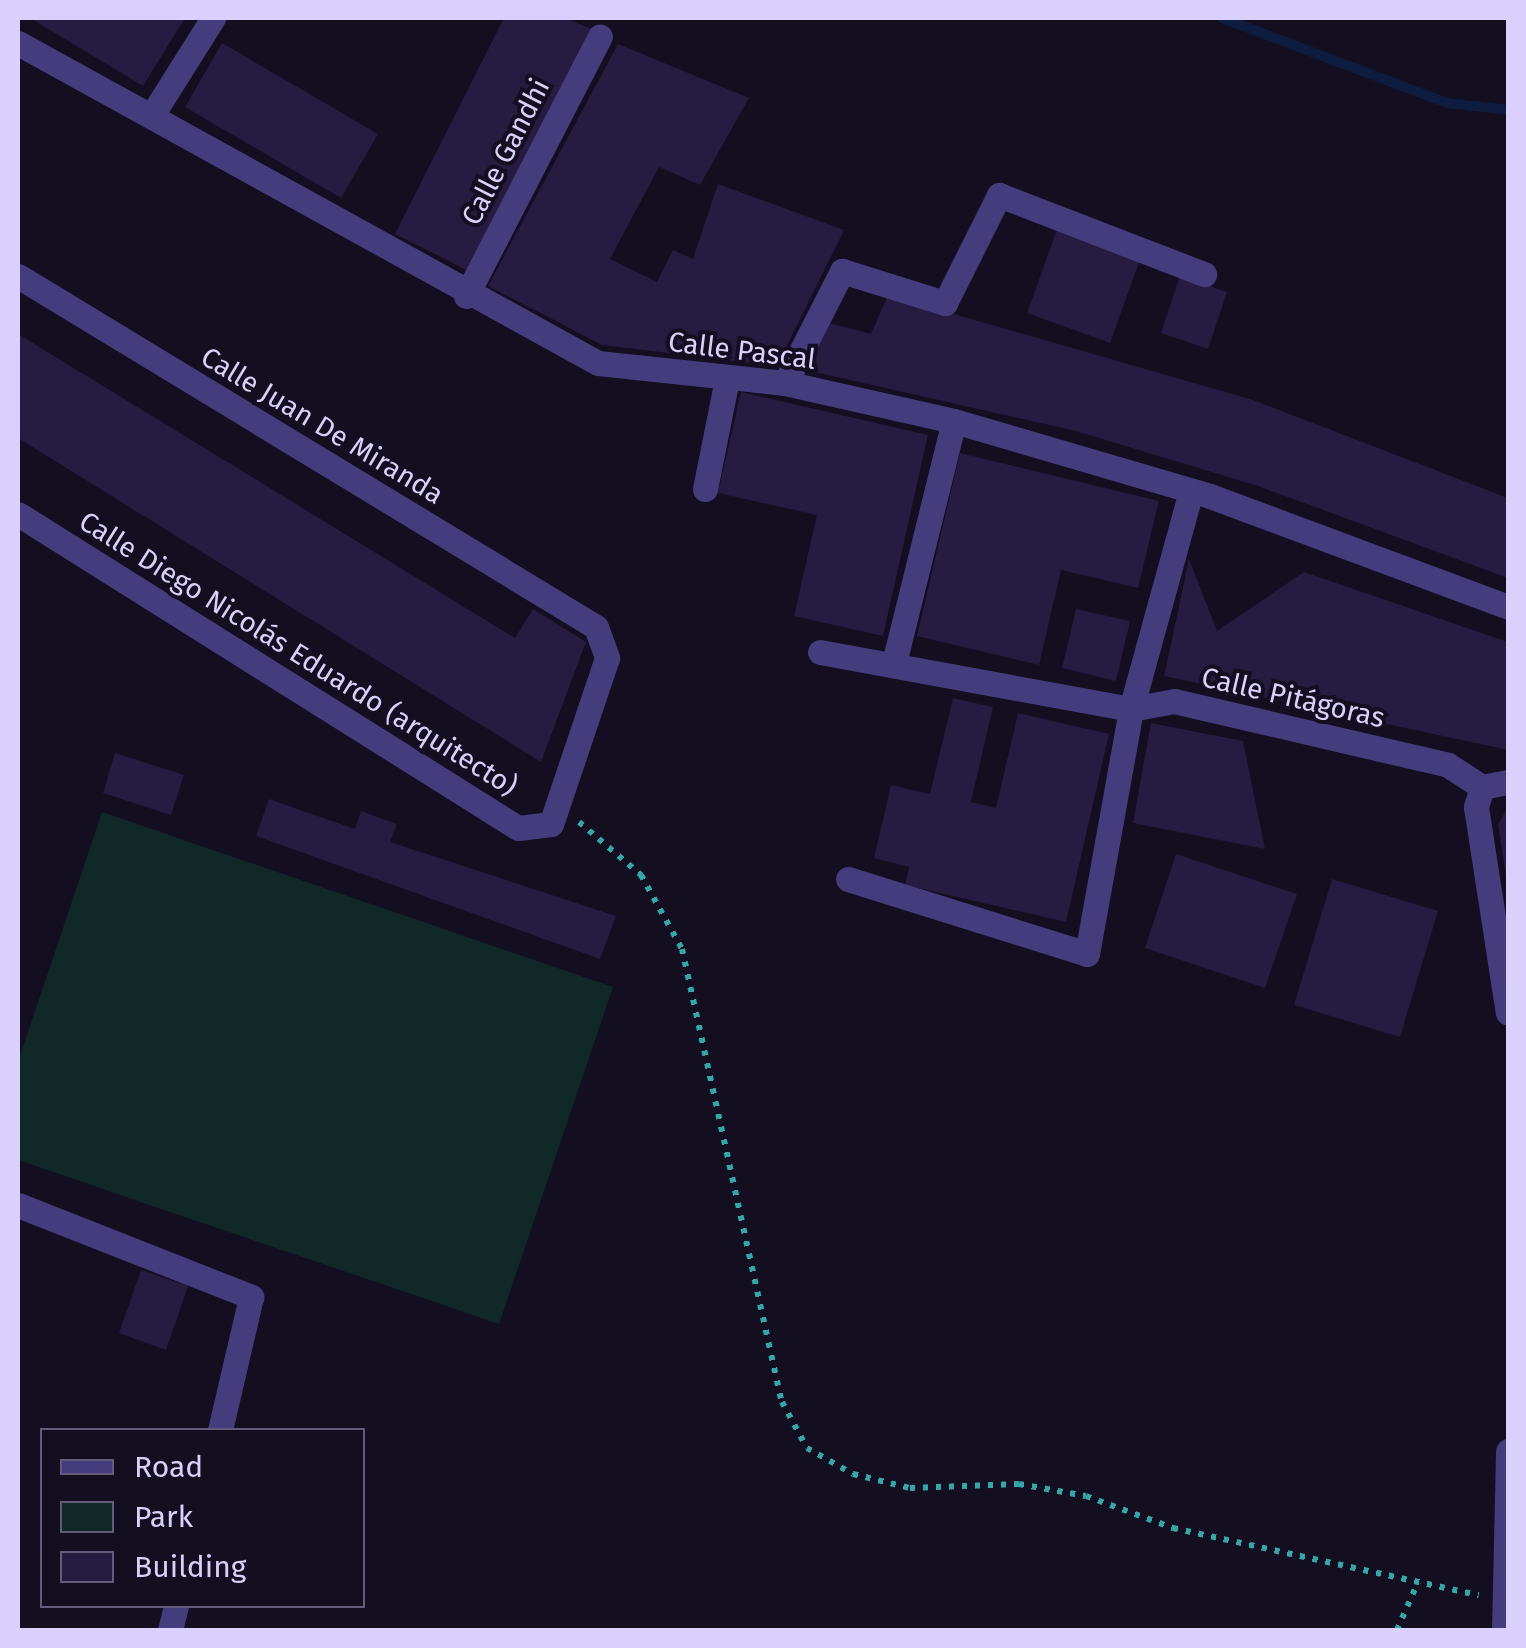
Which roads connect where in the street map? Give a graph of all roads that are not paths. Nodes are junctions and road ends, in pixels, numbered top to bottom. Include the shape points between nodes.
1 (213, 18) edge
2 (600, 36) dead end
3 (18, 42) edge
4 (152, 115) junction
5 (1204, 274) dead end
6 (18, 276) edge
7 (466, 296) junction
8 (727, 379) junction
9 (785, 383) junction
10 (954, 421) junction
11 (706, 490) dead end
12 (1190, 490) junction
13 (18, 514) edge
14 (1508, 607) edge
15 (820, 652) dead end
16 (894, 664) junction
17 (1130, 710) junction
18 (1508, 782) edge
19 (1482, 787) junction
20 (554, 814) joint
21 (848, 879) dead end
22 (1508, 1012) edge
23 (18, 1205) edge
24 (220, 1428) edge
25 (1508, 1451) edge
26 (1504, 1630) edge

1 - 4 street
2 - 7 street, Calle Gandhi
3 - 4 street, Calle Pascal
4 - 7 street, Calle Pascal
5 - 9 street via 999,195 945,304 842,271
6 - 20 street, Calle Juan De Miranda via 596,627 608,658
7 - 8 street, Calle Pascal via 598,363
8 - 9 street, Calle Pascal
8 - 11 street
9 - 10 street, Calle Pascal
10 - 12 street, Calle Pascal
10 - 16 street
12 - 14 street, Calle Pascal
12 - 17 street
13 - 20 street, Calle Diego Nicolás Eduardo (arquitecto) via 518,828
15 - 16 street, Calle Pitágoras
16 - 17 street, Calle Pitágoras
17 - 19 street, Calle Pitágoras via 1174,701 1448,765
17 - 21 street via 1088,954
18 - 19 street
19 - 22 street via 1476,807
23 - 24 street via 251,1297
25 - 26 street

